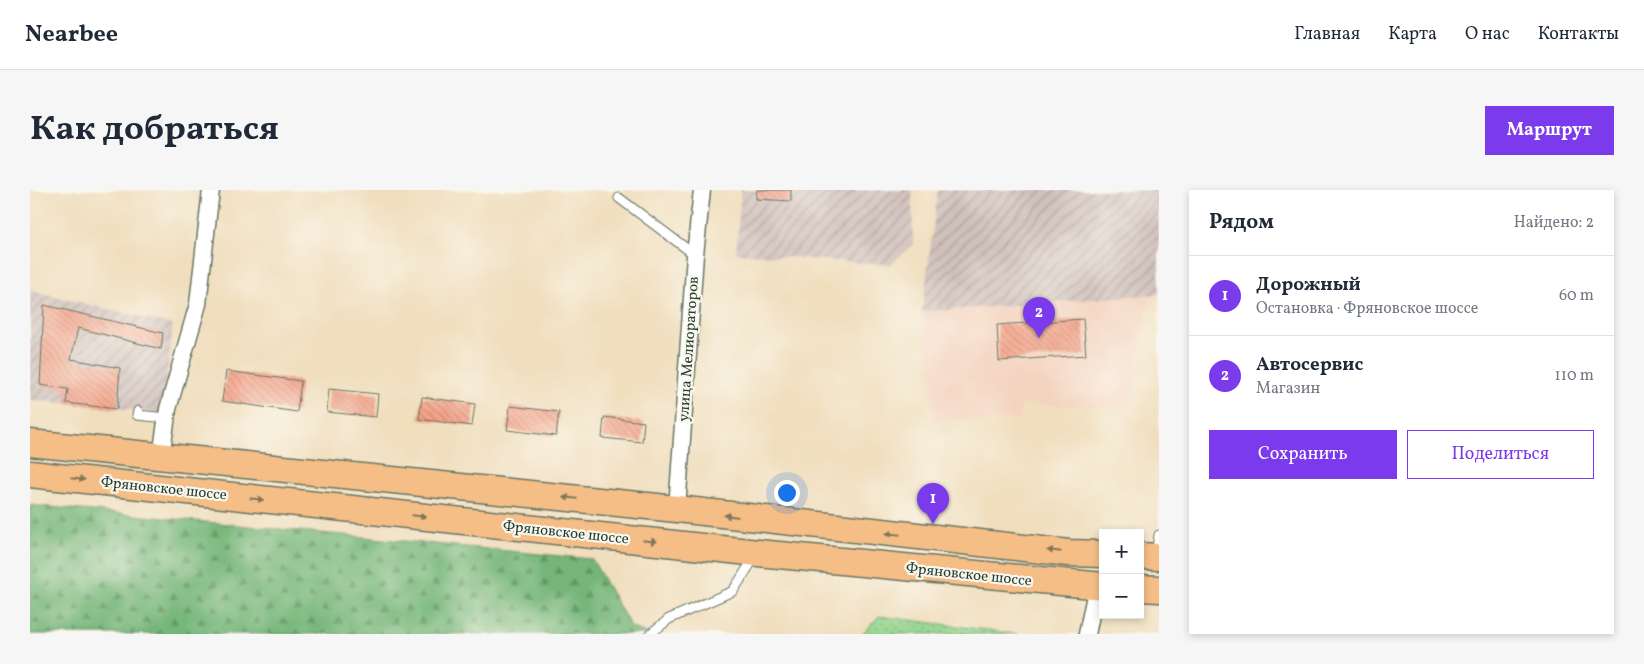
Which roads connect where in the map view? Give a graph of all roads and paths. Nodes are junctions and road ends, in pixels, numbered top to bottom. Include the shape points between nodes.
1 (210, 190) edge
2 (702, 190) edge
3 (619, 198) dead end
4 (695, 255) junction
5 (138, 411) dead end
6 (167, 418) junction
7 (30, 443) edge
8 (161, 456) junction
9 (30, 474) edge
10 (677, 509) junction
11 (758, 553) junction
12 (1099, 554) edge
13 (1099, 586) edge
14 (1144, 588) edge
15 (1159, 589) edge
16 (1099, 590) edge
17 (650, 634) edge
18 (1087, 634) edge

1 - 6 street via 198,304
2 - 4 street, улица Мелиораторов
3 - 4 lane
4 - 10 street, улица Мелиораторов
5 - 6 lane via 137,415
6 - 8 street
7 - 8 main road, Фряновское шоссе
10 -> 8 main road, Фряновское шоссе
9 -> 11 main road, Фряновское шоссе
12 -> 10 main road, Фряновское шоссе
11 - 13 main road, Фряновское шоссе
11 - 17 lane via 732,591 669,619
14 - 15 main road
16 - 18 street

